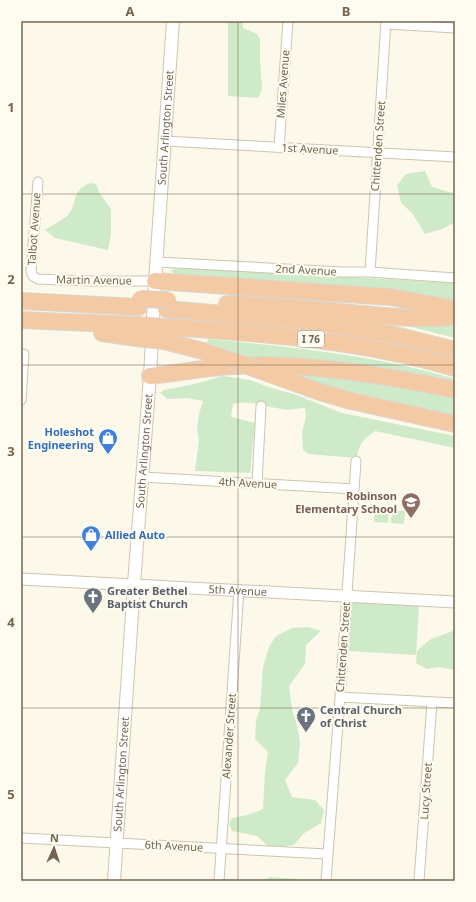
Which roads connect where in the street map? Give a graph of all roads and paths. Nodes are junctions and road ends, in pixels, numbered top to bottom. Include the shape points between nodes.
1 (173, 21) edge
2 (288, 21) edge
3 (386, 22) edge
4 (455, 28) edge
5 (165, 141) junction
6 (279, 148) junction
7 (377, 153) junction
8 (455, 157) edge
9 (38, 182) dead end
10 (157, 262) junction
11 (370, 272) junction
12 (33, 276) joint
13 (455, 278) edge
14 (155, 281) junction
15 (24, 301) edge
16 (167, 304) junction
17 (455, 309) edge
18 (455, 316) edge
19 (21, 320) edge
20 (21, 324) edge
21 (137, 331) junction
22 (164, 334) junction
23 (455, 350) edge
24 (24, 354) dead end
25 (455, 368) edge
26 (150, 376) junction
27 (455, 390) edge
28 (21, 400) edge
29 (261, 406) dead end
30 (455, 424) edge
31 (356, 461) dead end
32 (142, 477) junction
33 (257, 484) junction
34 (354, 489) junction
35 (21, 579) edge
36 (134, 584) junction
37 (239, 590) junction
38 (347, 596) junction
39 (455, 602) edge
40 (340, 697) junction
41 (432, 702) junction
42 (455, 703) edge
43 (21, 838) edge
44 (116, 843) junction
45 (222, 849) junction
46 (327, 854) junction
47 (114, 881) edge
48 (219, 881) edge
49 (326, 881) edge
50 (419, 881) edge

1 - 5 main road, South Arlington Street
2 - 6 street, Miles Avenue
3 - 4 street
3 - 7 street, Chittenden Street
5 - 6 street, 1st Avenue
5 - 10 main road, South Arlington Street
6 - 7 street, 1st Avenue
7 - 8 street, 1st Avenue
7 - 11 street, Chittenden Street
9 - 12 street, Talbot Avenue via 31,271
10 - 11 street, 2nd Avenue
10 - 14 main road, South Arlington Street
11 - 13 street, 2nd Avenue
12 - 14 street, Martin Avenue via 38,279
14 - 17 highway via 390,297
14 - 26 main road, South Arlington Street
15 - 16 highway, bridge
16 - 18 highway via 299,307 409,318
16 - 23 highway, I 76 via 317,322 395,335
19 - 21 highway, I 76
20 - 21 highway
21 - 22 highway, I 76, bridge
22 - 25 highway, I 76 via 274,334 383,350
22 - 30 highway, bridge via 203,351 298,385 351,401
24 - 28 street
26 - 27 highway via 235,366 278,366 364,373
26 - 32 main road, South Arlington Street
29 - 33 street
31 - 34 street, Chittenden Street
32 - 33 street, 4th Avenue
32 - 36 main road, South Arlington Street
33 - 34 street, 4th Avenue
34 - 38 street, Chittenden Street
35 - 36 street, 5th Avenue
36 - 37 street, 5th Avenue
36 - 44 main road, South Arlington Street
37 - 38 street, 5th Avenue
37 - 45 street, Alexander Street
38 - 39 street, 5th Avenue
38 - 40 street, Chittenden Street
40 - 41 street
40 - 46 street, Chittenden Street
41 - 42 street
41 - 50 street, Lucy Street
43 - 44 street, 6th Avenue
44 - 45 street, 6th Avenue
44 - 47 main road, South Arlington Street
45 - 46 street, 6th Avenue
45 - 48 street, Alexander Street
46 - 49 street, Chittenden Street

